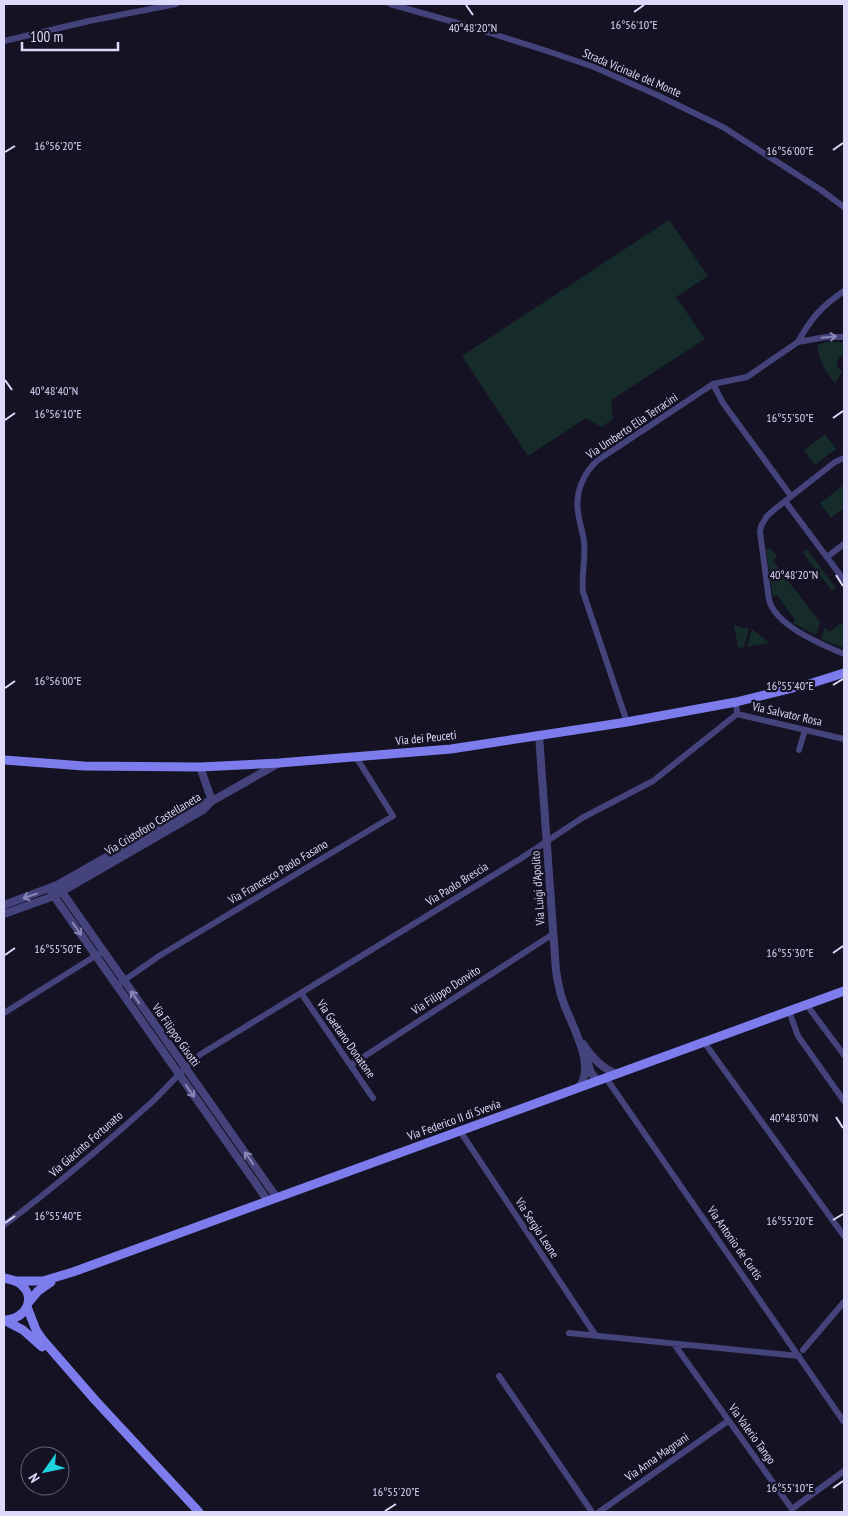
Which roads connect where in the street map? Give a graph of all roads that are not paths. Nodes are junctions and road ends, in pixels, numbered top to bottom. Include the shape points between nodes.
1 (176, 4) edge
2 (390, 4) edge
3 (4, 41) edge
4 (844, 207) edge
5 (844, 291) edge
6 (844, 337) edge
7 (798, 342) junction
8 (714, 384) junction
9 (844, 458) edge
10 (791, 496) junction
11 (785, 501) junction
12 (844, 544) edge
13 (827, 557) junction
14 (844, 580) edge
15 (844, 654) edge
16 (844, 673) edge
17 (736, 702) junction
18 (737, 714) junction
19 (627, 722) junction
20 (805, 730) junction
21 (539, 735) junction
22 (844, 738) edge
23 (799, 750) dead end
24 (356, 757) junction
25 (4, 760) edge
26 (278, 763) junction
27 (200, 766) junction
28 (212, 801) junction
29 (546, 841) junction
30 (57, 891) junction
31 (4, 905) edge
32 (4, 914) edge
33 (553, 934) junction
34 (99, 954) junction
35 (124, 981) junction
36 (116, 986) junction
37 (844, 991) edge
38 (301, 993) junction
39 (806, 1004) junction
40 (789, 1011) junction
41 (4, 1013) edge
42 (704, 1042) junction
43 (587, 1054) junction
44 (844, 1055) edge
45 (351, 1065) junction
46 (184, 1067) junction
47 (179, 1074) junction
48 (617, 1074) junction
49 (602, 1079) junction
50 (577, 1088) junction
51 (373, 1098) dead end
52 (844, 1101) edge
53 (460, 1131) junction
54 (277, 1198) junction
55 (268, 1201) junction
56 (4, 1225) edge
57 (844, 1236) edge
58 (73, 1272) junction
59 (4, 1278) edge
60 (17, 1281) junction
61 (844, 1302) edge
62 (27, 1305) junction
63 (4, 1320) edge
64 (569, 1333) dead end
65 (596, 1336) junction
66 (674, 1344) junction
67 (801, 1353) junction
68 (499, 1376) dead end
69 (95, 1400) junction
70 (728, 1421) junction
71 (844, 1422) edge
72 (844, 1471) edge
73 (199, 1512) edge
74 (592, 1512) edge
75 (599, 1512) edge

1 - 3 street
2 - 4 street, Strada Vicinale del Monte via 594,67 657,95 723,127
5 - 7 street via 819,311
7 -> 6 street, Via Umberto Elia Terracini
7 - 8 street, Via Umberto Elia Terracini via 746,377
8 - 10 street via 723,403
8 - 19 street, Via Umberto Elia Terracini via 598,460 579,490 578,512 584,543 583,592
9 - 10 street
10 - 11 street
11 - 13 street
11 - 15 street via 767,516 760,532 771,607 796,629
12 - 13 street
13 - 14 street
16 - 17 main road, Via dei Peuceti
17 - 18 street, Via Salvator Rosa
17 - 19 main road, Via dei Peuceti
18 - 20 street, Via Salvator Rosa
18 - 29 street, Via Paolo Brescia via 653,781
19 - 21 main road, Via dei Peuceti
20 - 22 street, Via Salvator Rosa
20 - 23 street
21 - 24 main road, Via dei Peuceti via 451,749
21 - 29 street, Via Luigi d'Apolito
24 - 26 main road, Via dei Peuceti
24 - 35 street, Via Francesco Paolo Fasano via 393,816 159,956
25 - 27 main road, Via dei Peuceti via 84,766
26 - 27 main road, Via dei Peuceti
26 - 28 street, Via Cristoforo Castellaneta
27 - 28 street
28 - 30 street, Via Cristoforo Castellaneta via 200,804
29 - 33 street, Via Luigi d'Apolito
29 - 38 street, Via Paolo Brescia
30 -> 31 street, Via Cristoforo Castellaneta via 49,889
30 - 32 street, Via Cristoforo Castellaneta
30 - 34 street, Via Filippo Gisotti
33 - 43 street, Via Luigi d'Apolito via 560,991
33 - 45 street, Via Filippo Donvito
34 - 35 street, Via Filippo Gisotti
34 - 36 street, Via Filippo Gisotti
34 - 41 street
35 - 36 street, Via Francesco Paolo Fasano
46 -> 35 street, Via Filippo Gisotti
36 - 47 street, Via Filippo Gisotti
37 - 39 main road, Via Federico II di Svevia
38 - 45 street, Via Gaetano Donatone
38 - 46 street, Via Paolo Brescia
39 - 40 main road, Via Federico II di Svevia
39 - 44 street
40 - 42 main road, Via Federico II di Svevia
40 - 52 street via 798,1036
42 - 48 main road, Via Federico II di Svevia
42 - 57 street
43 - 48 street
43 - 49 street via 591,1074
43 - 50 street, Via Luigi d'Apolito via 583,1082
45 - 51 street, Via Gaetano Donatone
46 - 47 street, Via Giacinto Fortunato
54 -> 46 street, Via Filippo Gisotti
47 -> 55 street, Via Filippo Gisotti
47 - 56 street, Via Giacinto Fortunato via 92,1156
48 - 49 main road, Via Federico II di Svevia
49 - 50 main road, Via Federico II di Svevia
49 - 67 street, Via Antonio de Curtis
50 - 53 main road, Via Federico II di Svevia
53 - 54 main road, Via Federico II di Svevia
53 - 65 street, Via Sergio Leone
54 - 55 main road, Via Federico II di Svevia
55 - 58 main road, Via Federico II di Svevia
58 - 60 main road via 43,1281
58 - 62 main road via 38,1290
59 - 60 main road
60 - 62 main road via 26,1292
61 - 67 street
62 - 63 main road via 20,1316
62 - 69 main road via 38,1334
63 - 69 main road via 32,1336
64 - 65 street
65 - 66 street
66 - 67 street
66 - 70 street, Via Valerio Tango
67 - 71 street, Via Antonio de Curtis
68 - 74 street
69 - 73 main road
70 - 72 street, Via Valerio Tango via 792,1509
70 - 75 street, Via Anna Magnani

